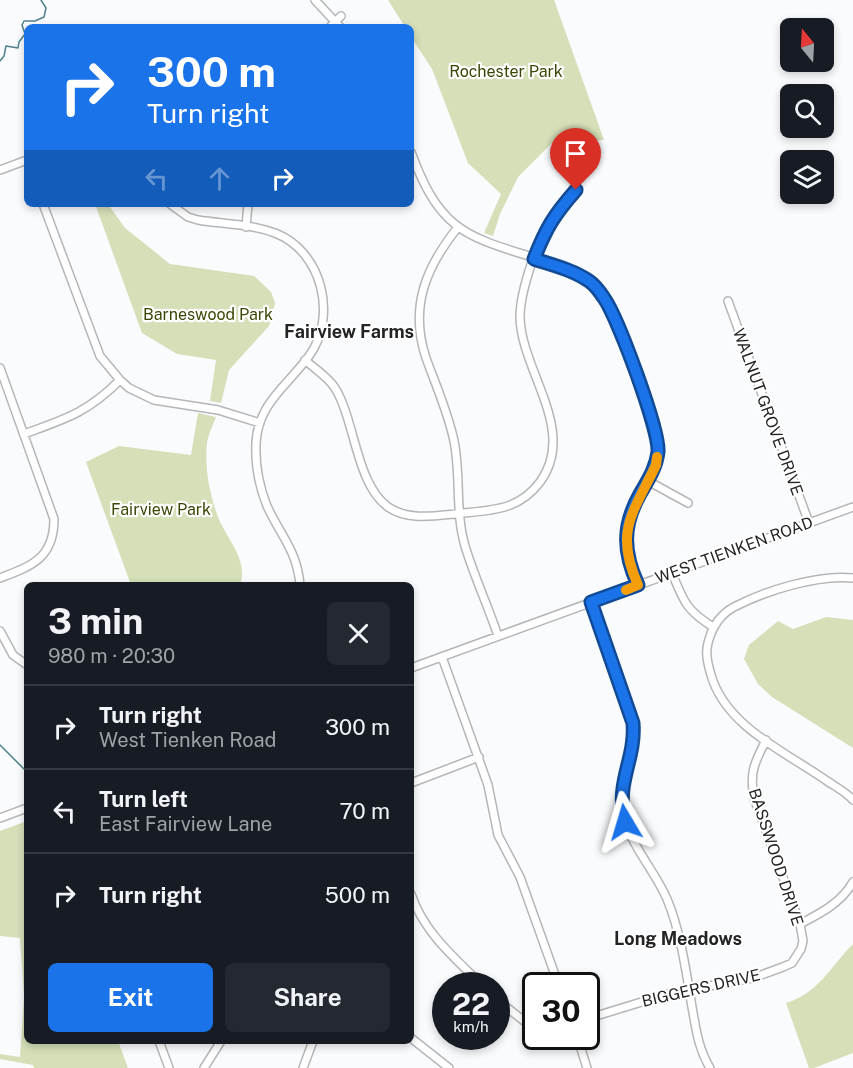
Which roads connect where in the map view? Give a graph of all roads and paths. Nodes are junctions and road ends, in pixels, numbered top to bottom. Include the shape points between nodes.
1 (315, 0) edge
2 (337, 23) edge
3 (24, 162) edge
4 (414, 167) edge
5 (0, 170) edge
6 (576, 190) dead end
7 (44, 207) edge
8 (174, 207) edge
9 (248, 207) edge
10 (246, 227) junction
11 (458, 227) junction
12 (534, 259) junction
13 (728, 301) dead end
14 (305, 360) junction
15 (0, 368) edge
16 (120, 380) junction
17 (260, 423) junction
18 (24, 434) junction
19 (648, 481) junction
20 (688, 503) dead end
21 (853, 507) edge
22 (460, 513) junction
23 (809, 523) junction
24 (672, 573) junction
25 (0, 578) edge
26 (853, 578) edge
27 (299, 582) edge
28 (638, 585) junction
29 (591, 602) junction
30 (713, 627) junction
31 (0, 631) edge
32 (498, 636) junction
33 (442, 657) junction
34 (24, 663) edge
35 (414, 667) edge
36 (766, 740) junction
37 (479, 758) junction
38 (414, 782) edge
39 (853, 800) edge
40 (24, 809) edge
41 (0, 818) edge
42 (853, 882) edge
43 (414, 902) edge
44 (800, 924) junction
45 (802, 940) joint
46 (470, 972) edge
47 (554, 972) edge
48 (689, 990) junction
49 (510, 1010) edge
50 (600, 1014) edge
51 (522, 1019) edge
52 (414, 1040) edge
53 (160, 1044) edge
54 (219, 1044) edge
55 (312, 1044) edge
56 (582, 1050) edge
57 (169, 1068) edge
58 (204, 1068) edge
59 (303, 1068) edge
60 (449, 1068) edge
61 (587, 1068) edge
62 (710, 1068) edge

1 - 2 street
3 - 5 street
4 - 11 street via 435,201
6 - 12 street via 553,217
7 - 16 street via 100,356
8 - 10 street via 188,217
9 - 10 street
10 - 14 street via 285,237 304,253 315,272 323,299 323,321
11 - 12 street
11 - 22 street via 429,270 419,319 426,356 455,444
12 - 19 street via 590,281 605,299 659,443 656,465
12 - 22 street via 520,318 527,355 549,417 552,458 544,476 528,495 502,509
13 - 23 street, WALNUT GROVE DRIVE
14 - 17 street via 274,394
14 - 22 street via 336,389 363,468 381,501 413,517
15 - 18 street
16 - 17 street via 154,400 218,410
16 - 18 street via 82,412
17 - 27 street via 256,466 260,483 295,558
18 - 25 street via 52,509 54,529 46,552 37,562
19 - 20 street
19 - 28 street via 627,525 628,555
21 - 23 street, WEST TIENKEN ROAD
22 - 32 street via 464,545
23 - 24 street, WEST TIENKEN ROAD
24 - 28 street, WEST TIENKEN ROAD
24 - 30 street via 686,606
26 - 30 street via 813,579 770,594 733,608
28 - 29 street, WEST TIENKEN ROAD
29 - 32 street, WEST TIENKEN ROAD
29 - 48 street via 633,723 621,808 632,837 667,900
30 - 36 street via 706,659 712,680 731,711
31 - 34 street via 13,656
32 - 33 street, WEST TIENKEN ROAD
33 - 35 street, WEST TIENKEN ROAD
33 - 37 street
36 - 39 street
36 - 44 street, BASSWOOD DRIVE via 752,771 754,798
37 - 38 street
37 - 47 street via 498,835 520,877
40 - 41 street
42 - 44 street via 830,908
43 - 46 street via 431,932
44 - 45 street, BASSWOOD DRIVE
45 - 48 street, BIGGERS DRIVE via 798,955 783,967 753,978
48 - 50 street, BIGGERS DRIVE
48 - 62 street via 697,1041
49 - 51 street
52 - 60 street
53 - 57 street
54 - 58 street
55 - 59 street
56 - 61 street

